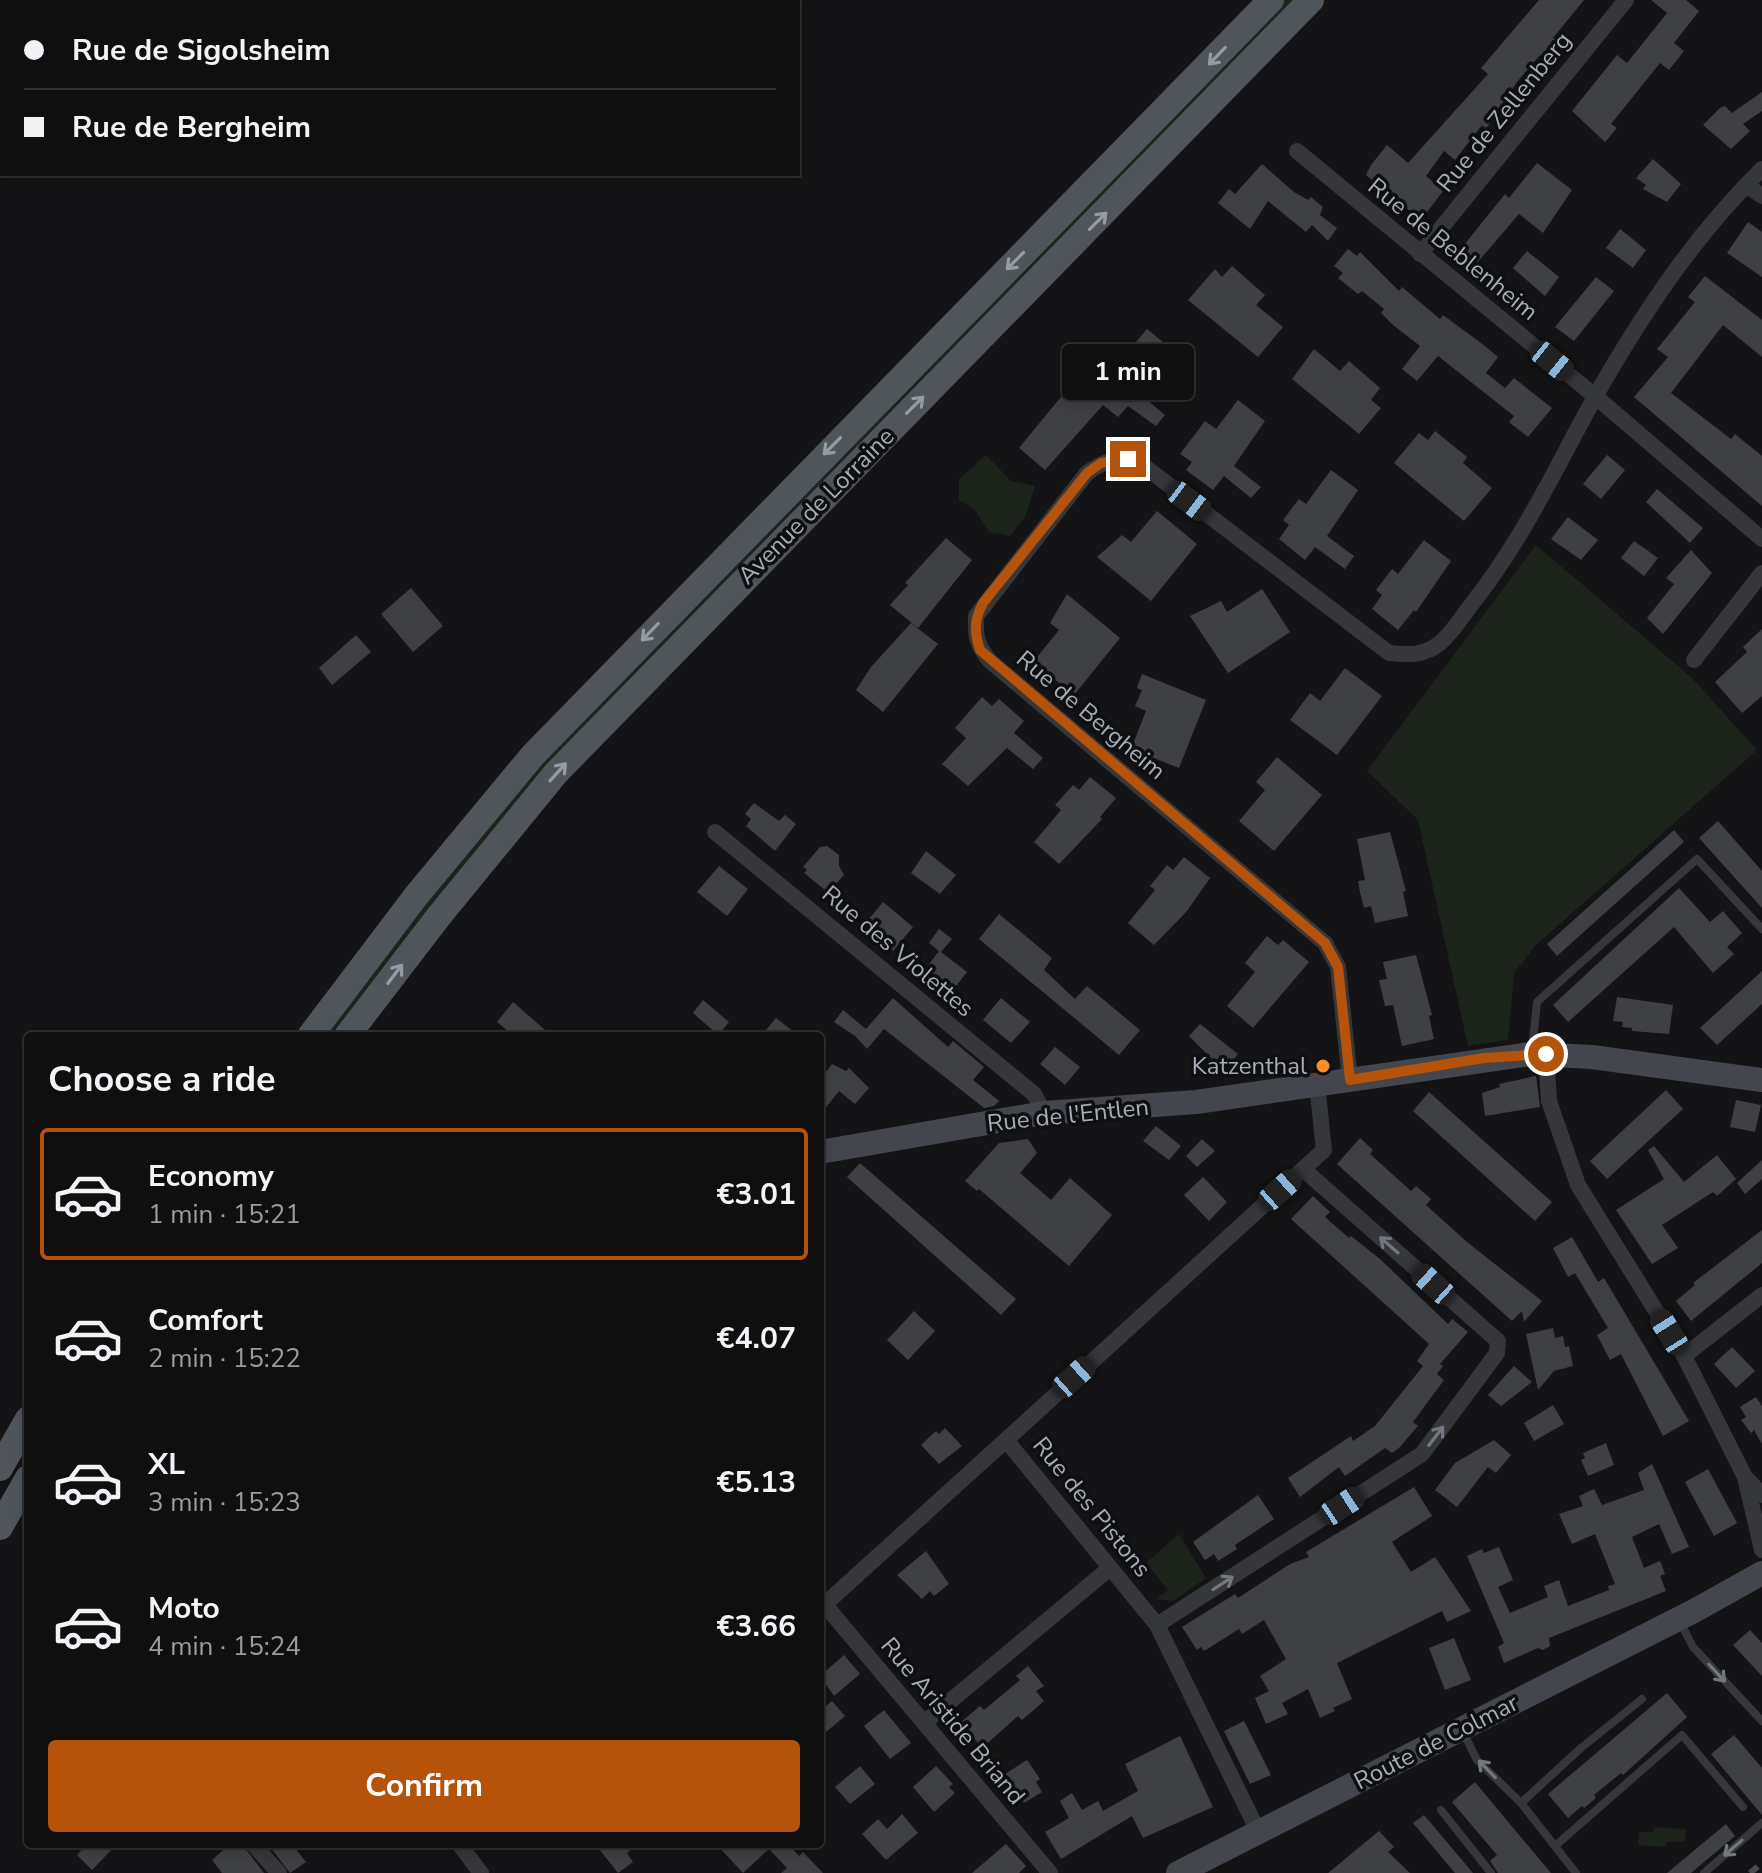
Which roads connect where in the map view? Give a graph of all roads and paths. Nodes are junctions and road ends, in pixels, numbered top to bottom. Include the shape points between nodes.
1 (1271, 0) edge
2 (1311, 0) edge
3 (1626, 0) edge
4 (1297, 151) dead end
5 (1762, 169) edge
6 (1746, 185) junction
7 (1762, 196) edge
8 (1420, 254) junction
9 (1596, 397) junction
10 (1762, 539) edge
11 (1762, 573) edge
12 (1694, 660) dead end
13 (715, 832) dead end
14 (1762, 929) edge
15 (313, 1032) edge
16 (350, 1032) edge
17 (1539, 1054) junction
18 (1350, 1080) junction
19 (1762, 1080) edge
20 (1317, 1085) junction
21 (1044, 1113) junction
22 (824, 1151) edge
23 (1303, 1169) junction
24 (1762, 1295) edge
25 (1684, 1356) junction
26 (24, 1426) edge
27 (1006, 1440) junction
28 (0, 1468) edge
29 (1745, 1477) junction
30 (24, 1485) edge
31 (1762, 1495) edge
32 (0, 1527) edge
33 (1762, 1550) edge
34 (1110, 1568) junction
35 (1762, 1573) edge
36 (824, 1600) edge
37 (824, 1604) edge
38 (1686, 1615) junction
39 (1157, 1625) junction
40 (1642, 1699) dead end
41 (1762, 1721) edge
42 (924, 1723) junction
43 (1462, 1729) junction
44 (1521, 1803) junction
45 (1743, 1807) dead end
46 (1441, 1810) dead end
47 (1762, 1823) edge
48 (1258, 1831) dead end
49 (1555, 1846) junction
50 (257, 1848) edge
51 (462, 1848) edge
52 (279, 1873) edge
53 (481, 1873) edge
54 (1050, 1873) edge
55 (1178, 1873) edge
56 (1491, 1873) edge
57 (1576, 1873) edge
58 (1704, 1873) edge

1 -> 15 main road, Avenue de Lorraine via 533,755
16 -> 2 main road, Avenue de Lorraine via 556,773
3 - 8 street, Rue de Zellenberg
4 - 8 street, Rue de Beblenheim
5 - 6 street
6 - 7 street
6 - 9 street via 1695,241
8 - 9 street, Rue de Beblenheim
9 - 10 street, Rue de Beblenheim
9 - 18 street, Rue de Bergheim via 1544,497 1496,573 1442,642 1423,654 1389,653 1128,459 1101,463 1087,473 976,616 975,635 990,661 1325,943 1338,967
11 - 12 street
13 - 21 street, Rue des Violettes via 1034,1094
14 - 17 lane via 1697,859 1537,1002
17 - 18 street, Rue de l'Entlen
17 - 19 street, Rue de l'Entlen
17 - 25 street via 1578,1185
18 - 20 street, Rue de l'Entlen
20 - 21 street, Rue de l'Entlen via 1196,1102
20 - 23 street, Rue des Pistons via 1324,1150
21 - 22 street, Rue de l'Entlen
23 - 27 street, Rue des Pistons
39 -> 23 street via 1422,1454 1497,1353 1498,1341
24 - 25 street
25 - 29 street
26 - 28 main road
27 - 34 street, Rue des Pistons
27 - 36 street
29 - 31 street
29 - 33 street
30 - 32 main road
34 - 39 street, Rue des Pistons
34 - 42 street
35 - 38 street, Route de Colmar
37 - 42 street, Rue Aristide Briand
38 -> 41 lane via 1693,1647
38 - 43 street, Route de Colmar
39 - 48 street, Rue des Pistons
40 - 44 lane
42 - 54 street, Rue Aristide Briand
44 -> 43 lane via 1477,1760
43 - 55 street, Route de Colmar
44 - 49 lane
45 - 49 lane via 1682,1735
46 - 56 lane
47 -> 58 lane
49 - 57 lane
50 - 52 street
51 - 53 street

